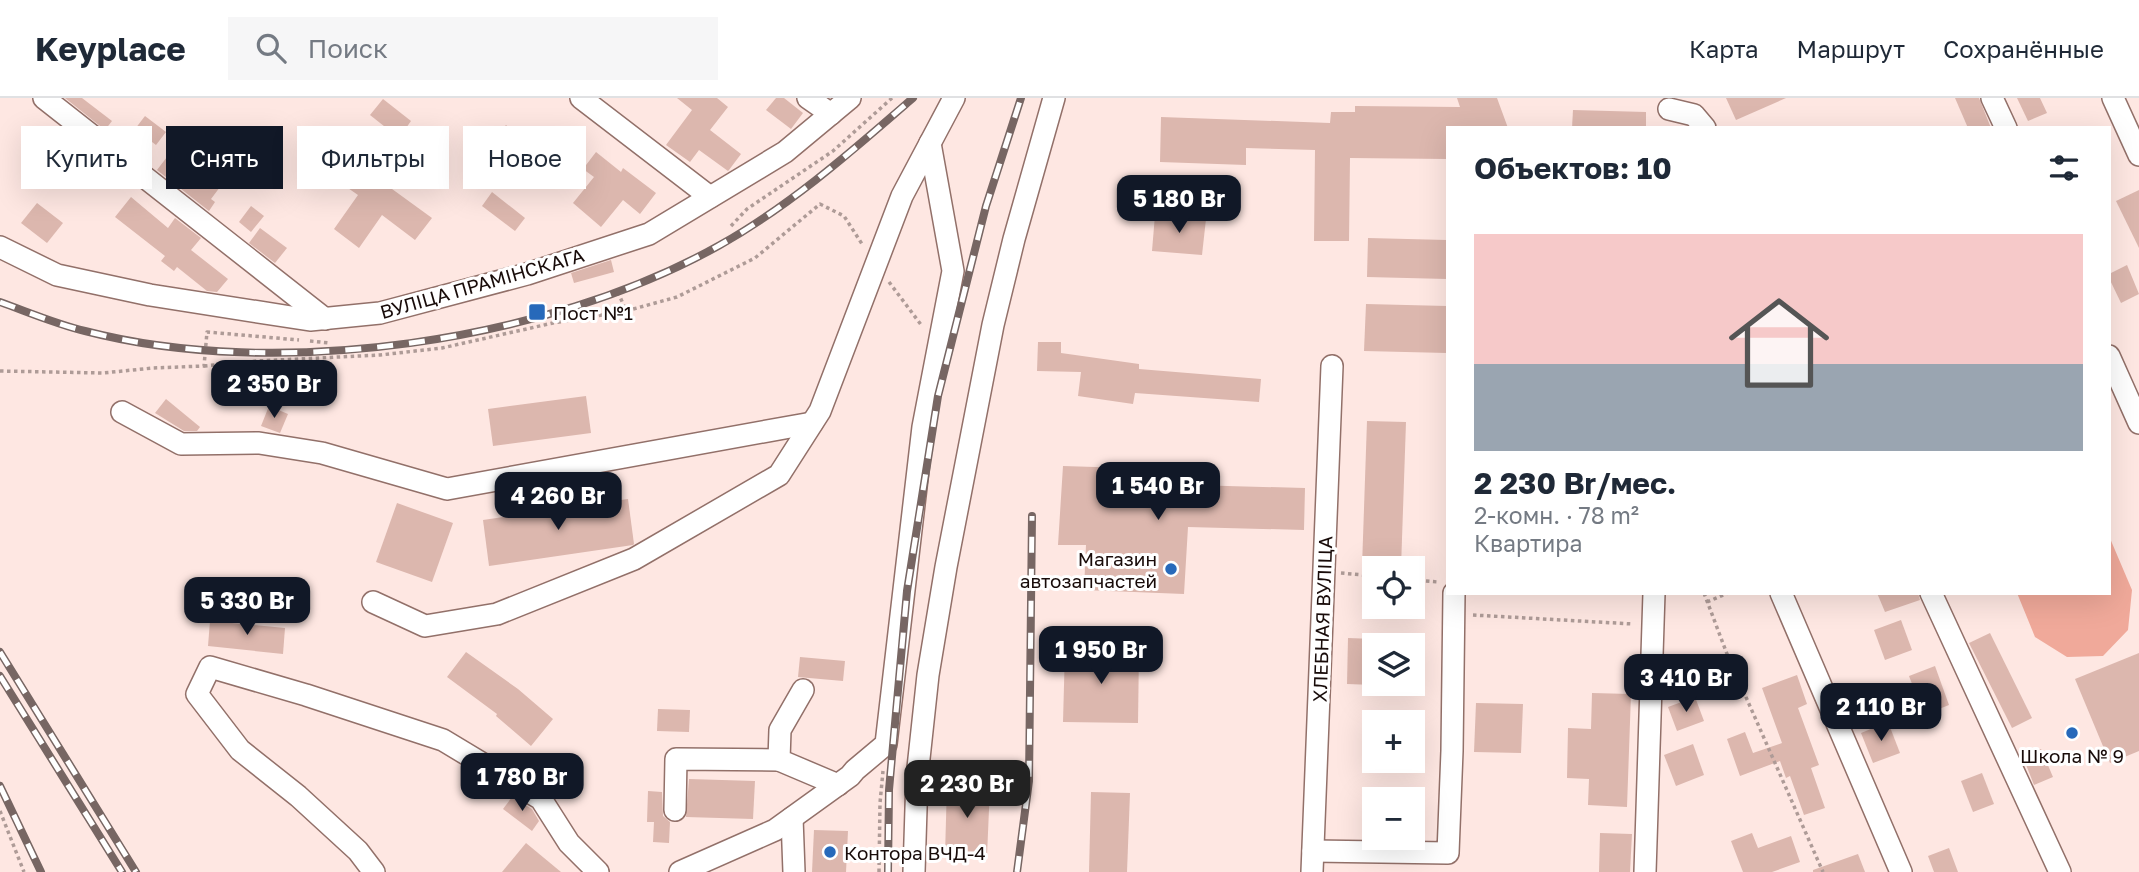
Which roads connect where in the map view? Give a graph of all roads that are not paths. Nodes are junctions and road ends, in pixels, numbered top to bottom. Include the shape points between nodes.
1 (44, 98) edge
2 (581, 98) edge
3 (808, 98) edge
4 (850, 98) edge
5 (954, 98) edge
6 (1054, 98) edge
7 (1992, 98) edge
8 (2113, 98) edge
9 (1669, 111) edge
10 (831, 114) junction
11 (1703, 126) edge
12 (2005, 126) edge
13 (930, 143) junction
14 (2139, 155) edge
15 (710, 197) junction
16 (0, 247) edge
17 (325, 319) junction
18 (2111, 360) edge
19 (1332, 366) dead end
20 (121, 412) dead end
21 (812, 423) junction
22 (2139, 423) edge
23 (1654, 595) edge
24 (1782, 595) edge
25 (1932, 595) edge
26 (373, 602) dead end
27 (1454, 603) edge
28 (803, 690) dead end
29 (779, 760) junction
30 (838, 785) junction
31 (675, 810) dead end
32 (792, 818) junction
33 (1313, 850) junction
34 (374, 872) edge
35 (598, 872) edge
36 (680, 872) edge
37 (794, 872) edge
38 (914, 872) edge
39 (1312, 872) edge
40 (1645, 872) edge
41 (1901, 872) edge
42 (2060, 872) edge

1 - 17 street
2 - 15 street
3 - 10 street
4 - 10 street, ВУЛІЦА ПРАМІНСКАГА
5 - 13 street
6 - 38 street via 993,325 946,567 917,777
7 - 12 street
8 - 14 street
9 - 11 street via 1694,115
10 - 15 street, ВУЛІЦА ПРАМІНСКАГА via 785,152
13 - 21 street via 902,196
13 - 30 street via 953,271 910,504 884,736
15 - 17 street, ВУЛІЦА ПРАМІНСКАГА via 649,234 527,274 380,313
16 - 17 street, ВУЛІЦА ПРАМІНСКАГА via 57,275 150,295
18 - 22 street
19 - 33 street, ХЛЕБНАЯ ВУЛІЦА
20 - 21 street via 181,444 259,443 322,453 446,489
21 - 26 street via 779,475 634,559 497,614 425,626
23 - 40 street
24 - 41 street
25 - 42 street
27 - 33 street via 1448,853
28 - 29 street via 780,730
29 - 30 street
29 - 31 street via 676,759
30 - 32 street
32 - 36 street
32 - 37 street
33 - 39 street, ХЛЕБНАЯ ВУЛІЦА
34 - 35 street via 358,851 298,796 240,750 197,694 210,667 443,740 541,799 569,843

